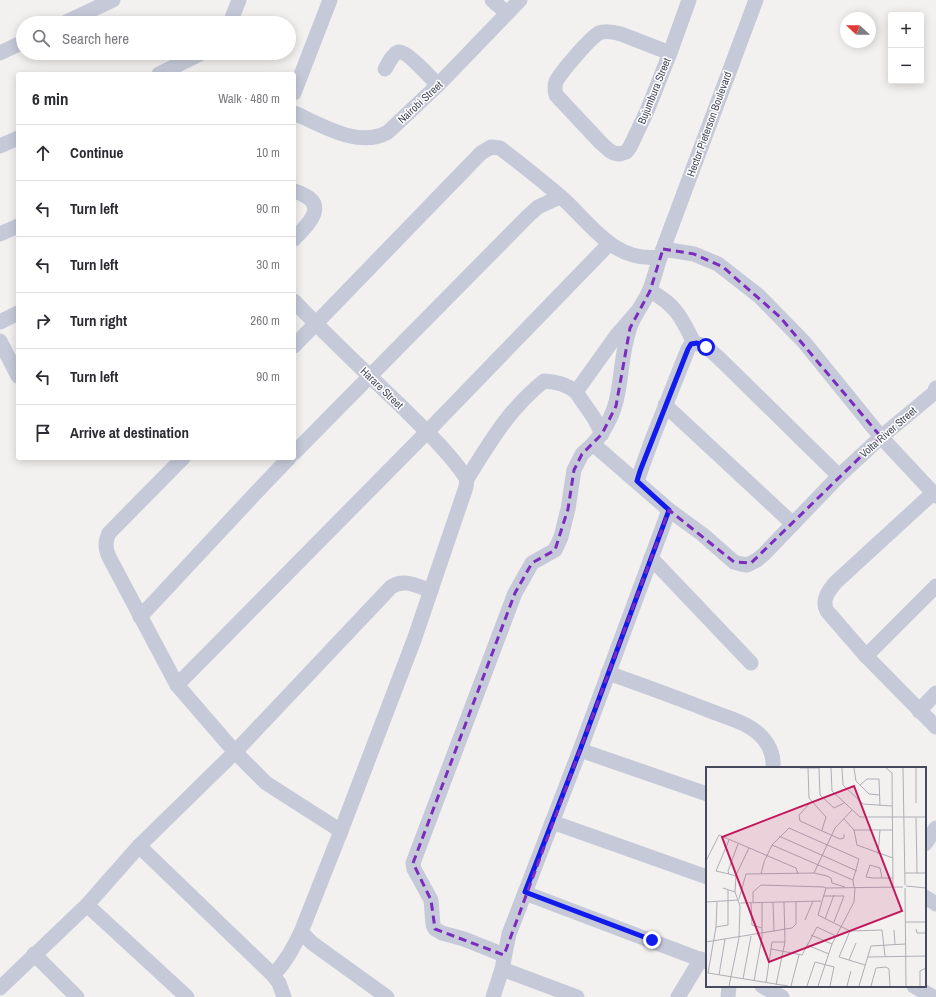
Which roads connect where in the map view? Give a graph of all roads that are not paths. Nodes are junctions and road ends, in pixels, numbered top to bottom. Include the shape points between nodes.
1 (114, 0) edge
2 (239, 0) edge
3 (330, 0) edge
4 (492, 0) edge
5 (520, 0) edge
6 (689, 0) edge
7 (756, 0) edge
8 (507, 13) junction
9 (79, 16) edge
10 (233, 16) edge
11 (16, 45) edge
12 (670, 52) junction
13 (0, 53) edge
14 (188, 60) edge
15 (385, 69) dead end
16 (163, 72) edge
17 (438, 85) junction
18 (296, 88) edge
19 (296, 114) edge
20 (16, 139) edge
21 (0, 146) edge
22 (296, 192) edge
23 (560, 197) junction
24 (16, 227) edge
25 (0, 234) edge
26 (296, 237) edge
27 (609, 244) junction
28 (661, 253) junction
29 (650, 291) junction
30 (296, 303) edge
31 (637, 312) junction
32 (16, 314) edge
33 (0, 322) edge
34 (316, 324) junction
35 (0, 341) edge
36 (694, 343) junction
37 (296, 344) edge
38 (16, 372) edge
39 (370, 376) junction
40 (576, 392) junction
41 (935, 392) edge
42 (665, 404) junction
43 (427, 432) junction
44 (881, 437) junction
45 (597, 439) junction
46 (296, 451) edge
47 (181, 460) edge
48 (287, 460) edge
49 (839, 476) junction
50 (467, 479) junction
51 (637, 481) junction
52 (934, 495) edge
53 (669, 510) junction
54 (793, 524) junction
55 (651, 558) junction
56 (936, 586) edge
57 (431, 591) junction
58 (140, 617) junction
59 (866, 656) junction
60 (751, 663) dead end
61 (608, 673) junction
62 (176, 685) junction
63 (936, 692) edge
64 (919, 711) junction
65 (936, 727) edge
66 (580, 750) junction
67 (235, 752) junction
68 (774, 767) edge
69 (706, 794) edge
70 (552, 822) junction
71 (936, 828) edge
72 (341, 831) junction
73 (926, 843) edge
74 (140, 846) junction
75 (706, 877) edge
76 (525, 892) junction
77 (926, 898) edge
78 (936, 904) edge
79 (87, 905) junction
80 (301, 932) junction
81 (34, 954) junction
82 (704, 961) edge
83 (503, 962) junction
84 (273, 975) junction
85 (729, 987) edge
86 (764, 987) edge
87 (916, 987) edge
88 (0, 988) edge
89 (76, 997) edge
90 (187, 997) edge
91 (284, 997) edge
92 (289, 997) edge
93 (387, 997) edge
94 (493, 997) edge
95 (577, 997) edge
96 (678, 997) edge
97 (728, 997) edge
98 (782, 997) edge
99 (933, 997) edge

1 - 9 street
2 - 10 street
3 - 18 street
4 - 8 street
5 - 8 street, Nairobi Street
6 - 12 street, Bujumbura Street
7 - 28 street, Hector Pieterson Boulevard
8 - 17 street, Nairobi Street
11 - 13 street
12 - 12 street, Bujumbura Street via 612,31 599,34 556,81 556,95 601,143 614,153 626,152
14 - 16 street
15 - 17 street via 395,54 402,52
17 - 19 street, Nairobi Street via 388,132 376,137 349,136
20 - 21 street
22 - 26 street via 308,196 313,201 315,209 313,218
23 - 27 street
23 - 34 street via 500,148 487,148
23 - 39 street via 538,207 528,216
24 - 25 street
27 - 28 street via 632,256 643,258
27 - 43 street
28 - 29 street, Hector Pieterson Boulevard
28 - 44 street via 694,254 718,264 758,296 804,342
29 - 31 street, Hector Pieterson Boulevard
29 - 36 street via 663,298 678,312
30 - 34 street, Harare Street
31 - 40 street via 616,336
31 - 45 street via 627,341 616,406 608,424
32 - 33 street
34 - 37 street
34 - 39 street, Harare Street
35 - 38 street
36 - 42 street via 688,349
36 - 49 street via 706,347 722,361
39 - 43 street, Harare Street
39 - 46 street
40 - 45 street via 594,418
40 - 50 street via 569,386 544,381 532,390 511,413
41 - 44 street, Volta River Street
42 - 51 street
42 - 54 street
43 - 50 street, Harare Street via 455,461
43 - 62 street
44 - 49 street, Volta River Street
44 - 52 street
45 - 51 street, Volta River Street
45 - 83 street via 582,454 574,470 568,509 555,550 532,563 515,593 413,863 430,900 435,930 464,939
47 - 58 street via 109,533 107,539 106,550
48 - 58 street
49 - 54 street, Volta River Street
50 - 57 street
51 - 53 street, Volta River Street
52 - 59 street via 836,582 826,595 827,611
53 - 54 street, Volta River Street via 728,557 744,565 757,560
53 - 55 street
55 - 60 street
55 - 61 street
56 - 59 street
57 - 67 street via 410,583 397,583 391,587
57 - 72 street
58 - 62 street
59 - 64 street
61 - 66 street
61 - 68 street via 729,718 754,730 769,746
62 - 67 street
63 - 64 street
64 - 65 street
66 - 69 street
66 - 70 street
67 - 72 street via 266,783
67 - 74 street
70 - 75 street
70 - 76 street
71 - 73 street
72 - 80 street
74 - 79 street
74 - 84 street
76 - 82 street
76 - 83 street via 506,940
77 - 78 street
79 - 81 street
79 - 90 street
80 - 84 street via 289,956
80 - 93 street via 312,943
81 - 88 street
81 - 89 street
82 - 96 street
83 - 94 street
83 - 95 street
84 - 91 street
85 - 97 street
86 - 98 street
87 - 99 street
91 - 92 street

